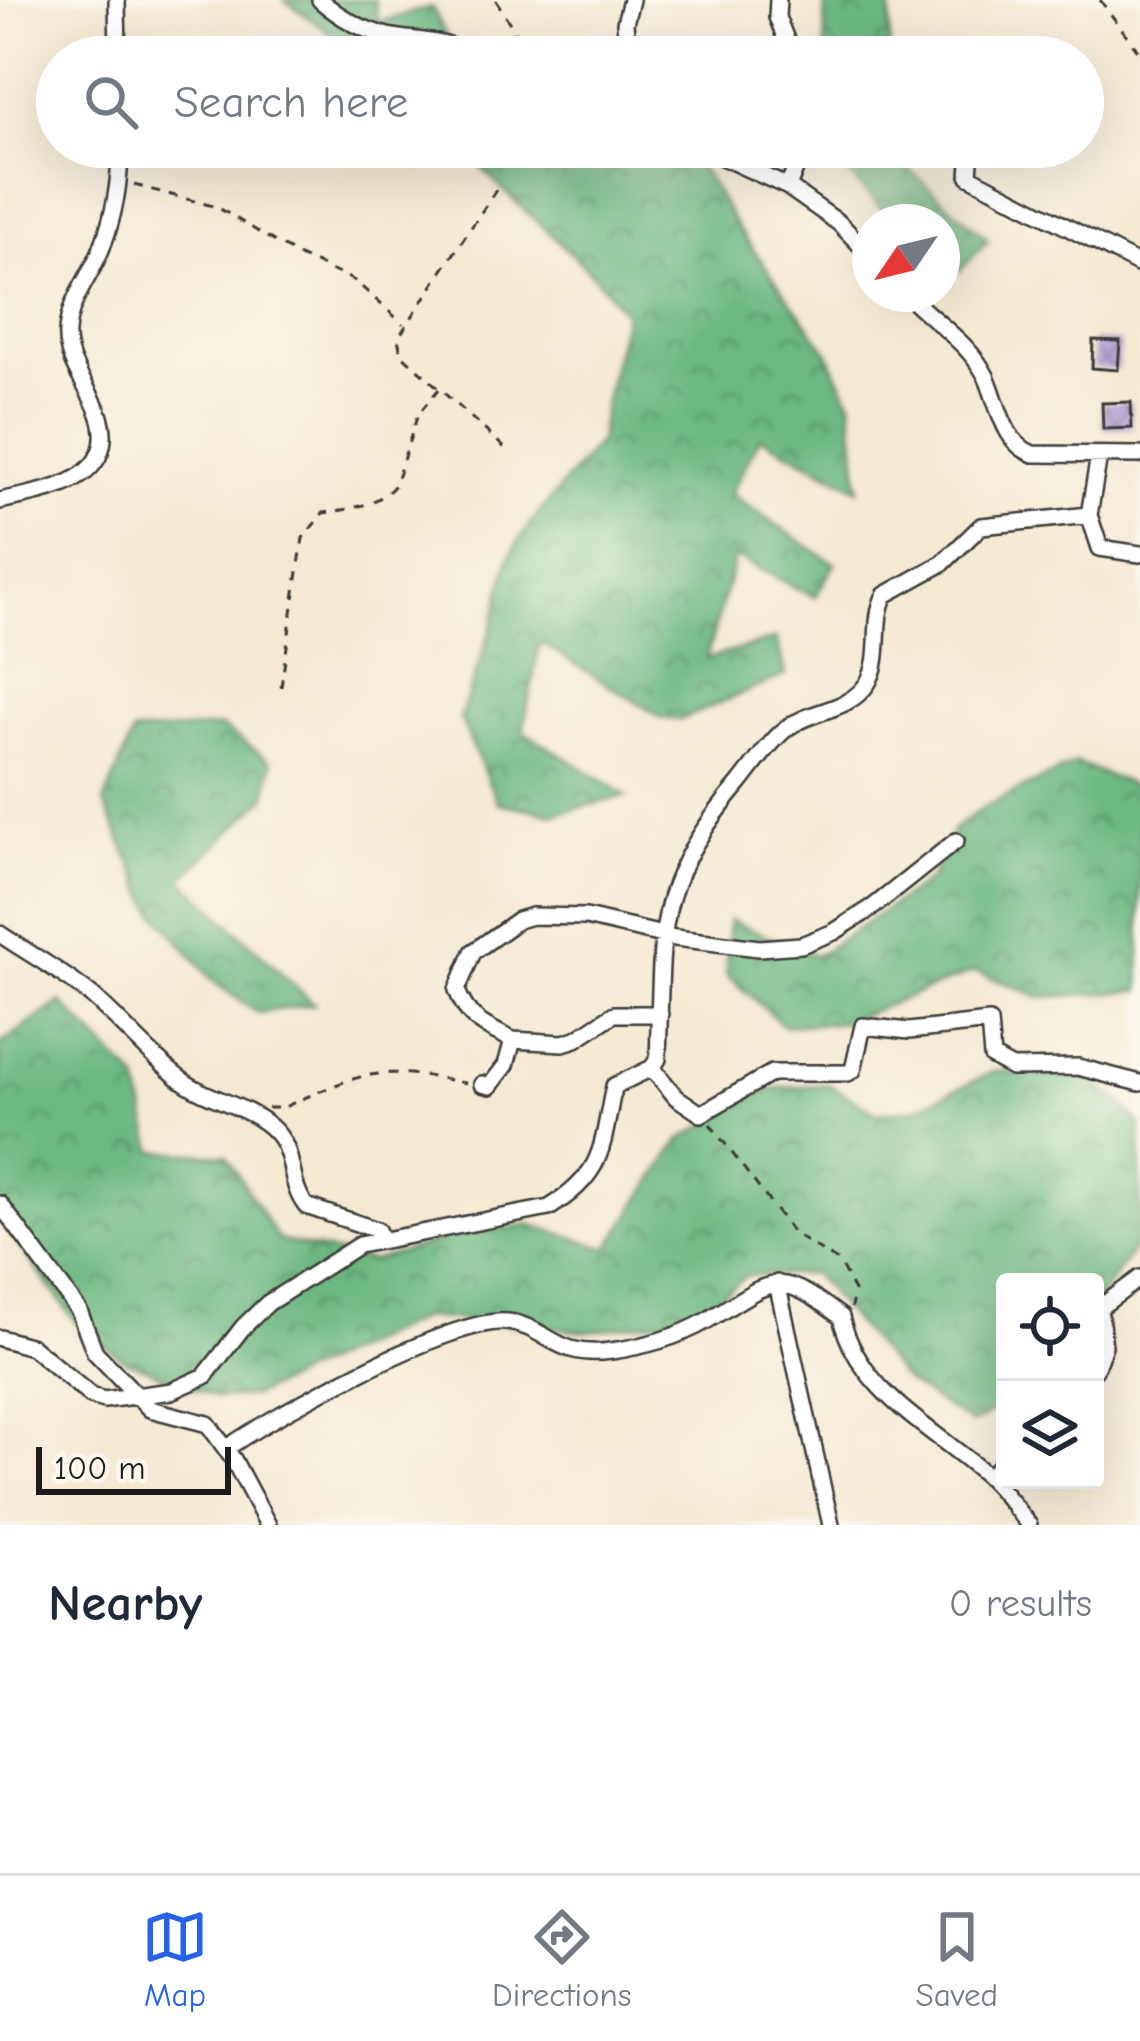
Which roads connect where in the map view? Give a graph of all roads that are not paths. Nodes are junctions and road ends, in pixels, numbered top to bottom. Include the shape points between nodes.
1 (117, 0) edge
2 (320, 0) edge
3 (631, 0) edge
4 (778, 0) edge
5 (118, 36) edge
6 (387, 36) edge
7 (626, 36) edge
8 (785, 36) edge
9 (121, 168) edge
10 (746, 168) edge
11 (796, 168) edge
12 (970, 168) edge
13 (788, 187) junction
14 (852, 237) edge
15 (1140, 265) edge
16 (928, 312) edge
17 (1140, 455) edge
18 (1099, 456) junction
19 (0, 501) edge
20 (1090, 515) junction
21 (1140, 554) edge
22 (956, 841) dead end
23 (0, 934) edge
24 (661, 934) junction
25 (660, 1014) junction
26 (513, 1040) junction
27 (652, 1068) junction
28 (1140, 1083) edge
29 (482, 1084) road end
30 (0, 1204) edge
31 (381, 1238) junction
32 (1140, 1279) edge
33 (778, 1283) junction
34 (1104, 1304) edge
35 (0, 1338) edge
36 (134, 1397) junction
37 (227, 1448) junction
38 (996, 1470) edge
39 (989, 1477) junction
40 (268, 1525) edge
41 (831, 1525) edge
42 (1030, 1525) edge

1 - 5 street
2 - 6 street
3 - 7 street
4 - 8 street
9 - 19 street via 101,250 71,306 66,338 98,411 102,447 70,483
10 - 13 street
11 - 13 street
12 - 15 street via 969,176
13 - 14 street
16 - 18 street via 982,369 1022,451
17 - 18 street
18 - 20 street
20 - 21 street via 1100,548
20 - 24 street via 981,526 943,563 885,595 868,682 853,699 784,730 720,806 683,860
22 - 24 street via 873,907 801,945 759,948
23 - 31 street via 80,986 180,1079 274,1129 306,1206
24 - 25 street
24 - 26 street via 586,916 532,916 472,952 457,990 462,1005 475,1022
25 - 26 street via 614,1014 563,1043
25 - 27 street
26 - 29 street via 499,1079
27 - 28 street via 701,1114 772,1073 848,1073 863,1026 927,1030 989,1022 992,1058 1002,1065 1078,1067
27 - 31 street via 614,1086 599,1160 589,1178 549,1208
30 - 36 street via 79,1311 95,1352
31 - 36 street via 268,1303 205,1376
32 - 34 street
33 - 37 street via 756,1287 663,1339 611,1351 563,1349 506,1322 419,1343
33 - 39 street via 803,1289 841,1317 848,1347 884,1393
33 - 41 street
35 - 36 street via 32,1347 91,1396
36 - 37 street via 208,1424
37 - 40 street
38 - 39 street
39 - 42 street

